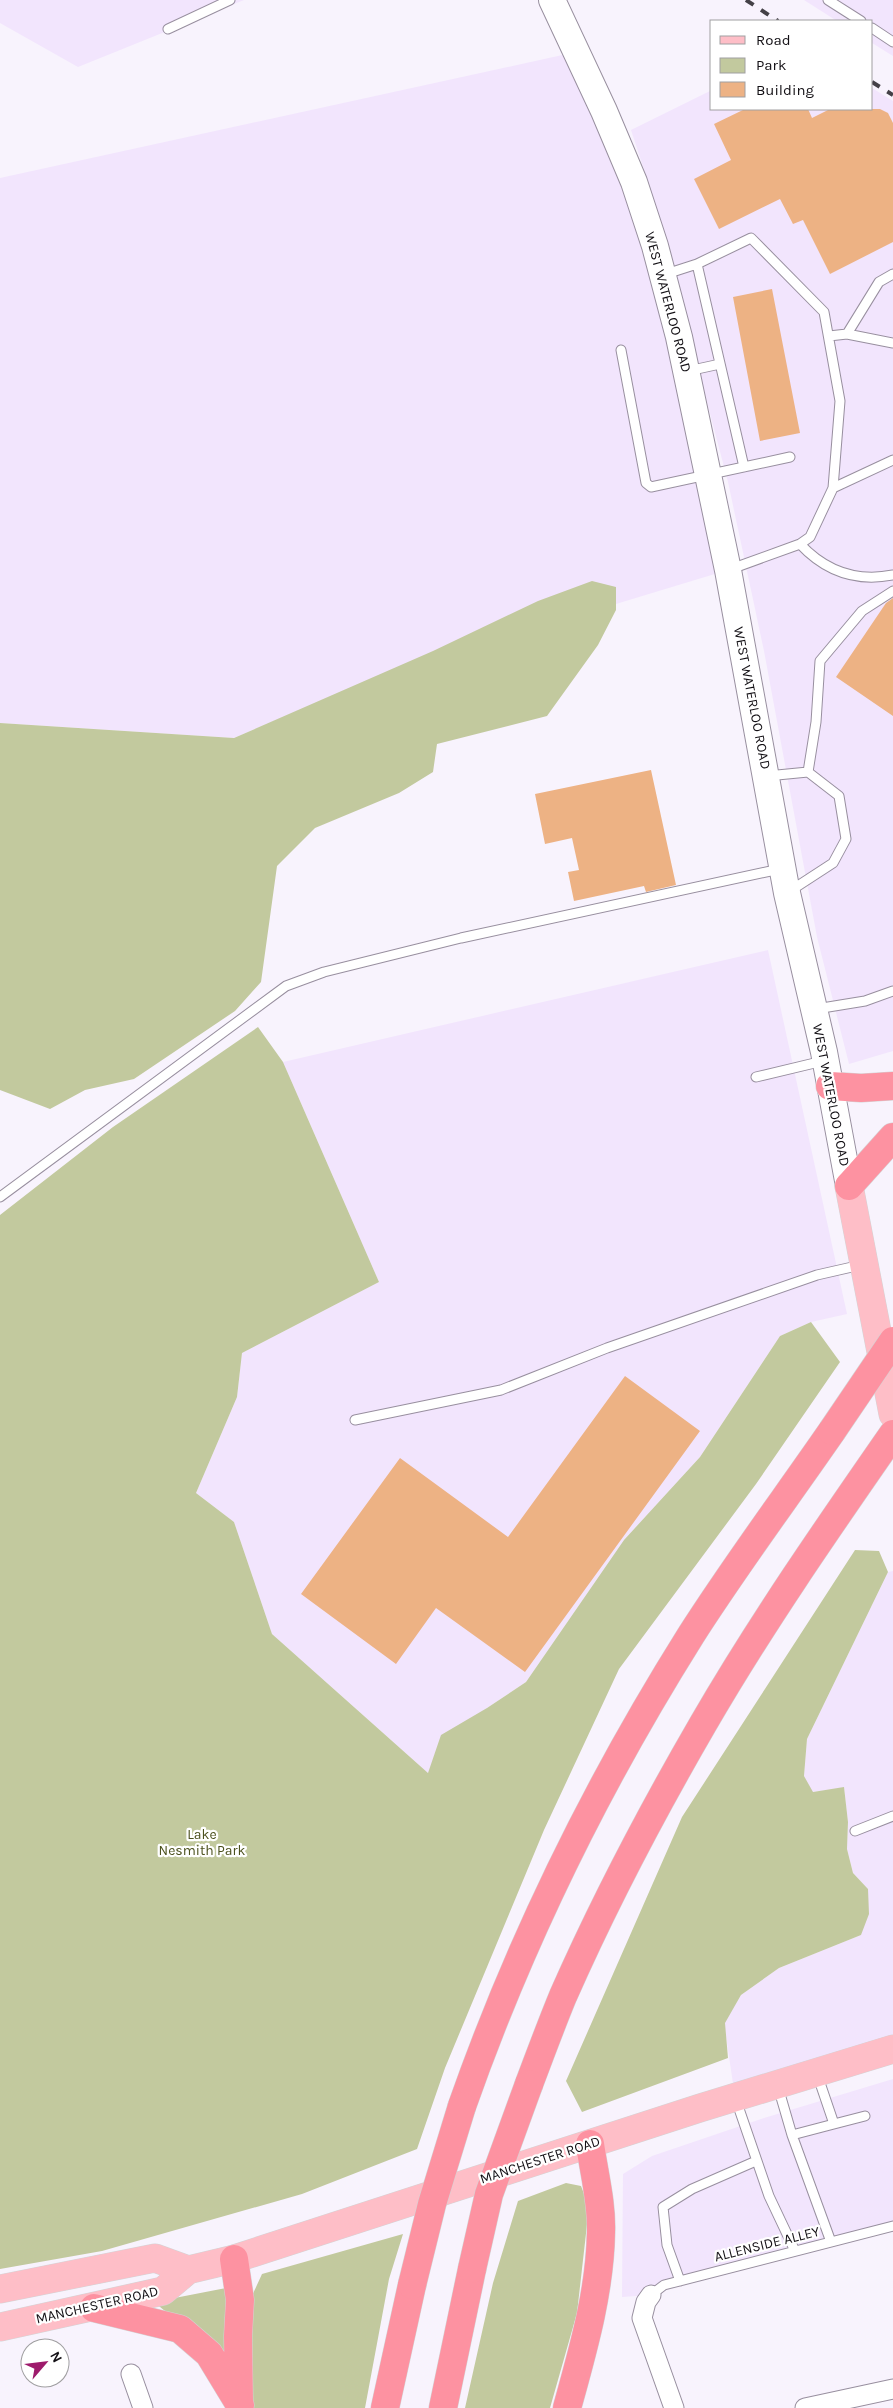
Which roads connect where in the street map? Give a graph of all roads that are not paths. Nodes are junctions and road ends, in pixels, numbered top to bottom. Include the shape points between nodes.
1 (230, 0) edge
2 (552, 0) edge
3 (828, 0) edge
4 (859, 20) edge
5 (873, 29) edge
6 (168, 30) dead end
7 (893, 42) edge
8 (697, 264) junction
9 (663, 274) junction
10 (893, 274) edge
11 (847, 334) junction
12 (829, 336) junction
13 (893, 342) edge
14 (621, 350) dead end
15 (720, 364) junction
16 (686, 372) junction
17 (790, 457) dead end
18 (893, 460) edge
19 (744, 467) junction
20 (708, 475) junction
21 (833, 488) junction
22 (800, 544) junction
23 (728, 570) junction
24 (893, 574) edge
25 (893, 591) edge
26 (808, 772) junction
27 (767, 776) junction
28 (785, 881) junction
29 (893, 991) edge
30 (814, 1010) junction
31 (828, 1073) junction
32 (756, 1077) dead end
33 (893, 1086) edge
34 (893, 1137) edge
35 (848, 1186) junction
36 (0, 1197) edge
37 (864, 1264) junction
38 (893, 1341) edge
39 (893, 1414) edge
40 (355, 1420) dead end
41 (893, 1434) edge
42 (893, 1816) edge
43 (855, 1831) dead end
44 (892, 2051) edge
45 (817, 2073) junction
46 (777, 2084) junction
47 (735, 2097) junction
48 (865, 2116) dead end
49 (834, 2124) junction
50 (792, 2135) junction
51 (590, 2144) junction
52 (756, 2161) junction
53 (893, 2226) edge
54 (831, 2242) junction
55 (795, 2251) junction
56 (234, 2259) junction
57 (188, 2270) junction
58 (680, 2280) junction
59 (0, 2289) edge
60 (651, 2295) joint
61 (94, 2308) junction
62 (0, 2327) edge
63 (131, 2374) dead end
64 (893, 2389) edge
65 (240, 2407) edge
66 (142, 2408) edge
67 (385, 2408) edge
68 (443, 2408) edge
69 (567, 2408) edge
70 (674, 2408) edge
71 (805, 2408) edge

1 - 6 lane
2 - 9 main road, WEST WATERLOO ROAD via 634,182
3 - 4 lane
5 - 7 lane
8 - 9 lane
8 - 12 lane via 751,238 824,312
8 - 15 lane
9 - 16 main road, WEST WATERLOO ROAD
10 - 11 lane via 879,282
11 - 12 lane
11 - 13 lane
12 - 21 lane via 840,401
14 - 20 lane via 646,483 651,487
15 - 16 lane
15 - 19 lane
16 - 20 main road, WEST WATERLOO ROAD
17 - 19 lane
18 - 21 lane
19 - 20 lane
20 - 23 main road, WEST WATERLOO ROAD
21 - 22 lane via 810,537
22 - 23 lane
22 - 24 lane via 812,557 836,571 873,579
23 - 27 main road, WEST WATERLOO ROAD
25 - 26 lane via 862,611 820,661 816,722
26 - 27 lane
26 - 28 lane via 839,796 846,839 833,863
27 - 28 main road, WEST WATERLOO ROAD
28 - 30 main road, WEST WATERLOO ROAD
28 - 36 lane via 461,938 324,972 286,986
29 - 30 lane via 865,1001
30 - 31 main road, WEST WATERLOO ROAD
31 - 32 lane
31 - 33 highway via 861,1088
31 - 35 main road, WEST WATERLOO ROAD
34 - 35 highway
35 - 37 main road, WEST WATERLOO ROAD
37 - 39 main road, WEST WATERLOO ROAD
37 - 40 lane via 817,1275 607,1348 501,1390
38 - 67 highway, bridge via 692,1634 628,1739 554,1881 484,2044 462,2106 432,2204
41 - 68 highway, bridge via 784,1593 689,1750 632,1855 564,1996 489,2194
42 - 43 lane
44 - 45 main road, MANCHESTER ROAD
45 - 46 main road, MANCHESTER ROAD
45 - 49 lane
46 - 47 main road, MANCHESTER ROAD
46 - 50 lane
47 - 51 main road, MANCHESTER ROAD
47 - 52 lane
48 - 49 lane
49 - 50 lane
50 - 54 lane
51 - 56 main road, MANCHESTER ROAD
51 - 69 highway via 601,2231 598,2275 585,2342
52 - 55 lane
52 - 58 lane via 663,2207 667,2246
53 - 54 lane, ALLENSIDE ALLEY
54 - 55 lane, ALLENSIDE ALLEY
55 - 58 lane, ALLENSIDE ALLEY
56 - 57 main road, MANCHESTER ROAD
56 - 65 highway via 240,2300
57 - 59 main road via 155,2258
57 - 61 main road, MANCHESTER ROAD via 163,2291
58 - 60 lane, ALLENSIDE ALLEY via 664,2285
60 - 70 street via 642,2318
61 - 62 main road, MANCHESTER ROAD
61 - 65 highway via 180,2329 209,2354
63 - 66 street
64 - 71 street

